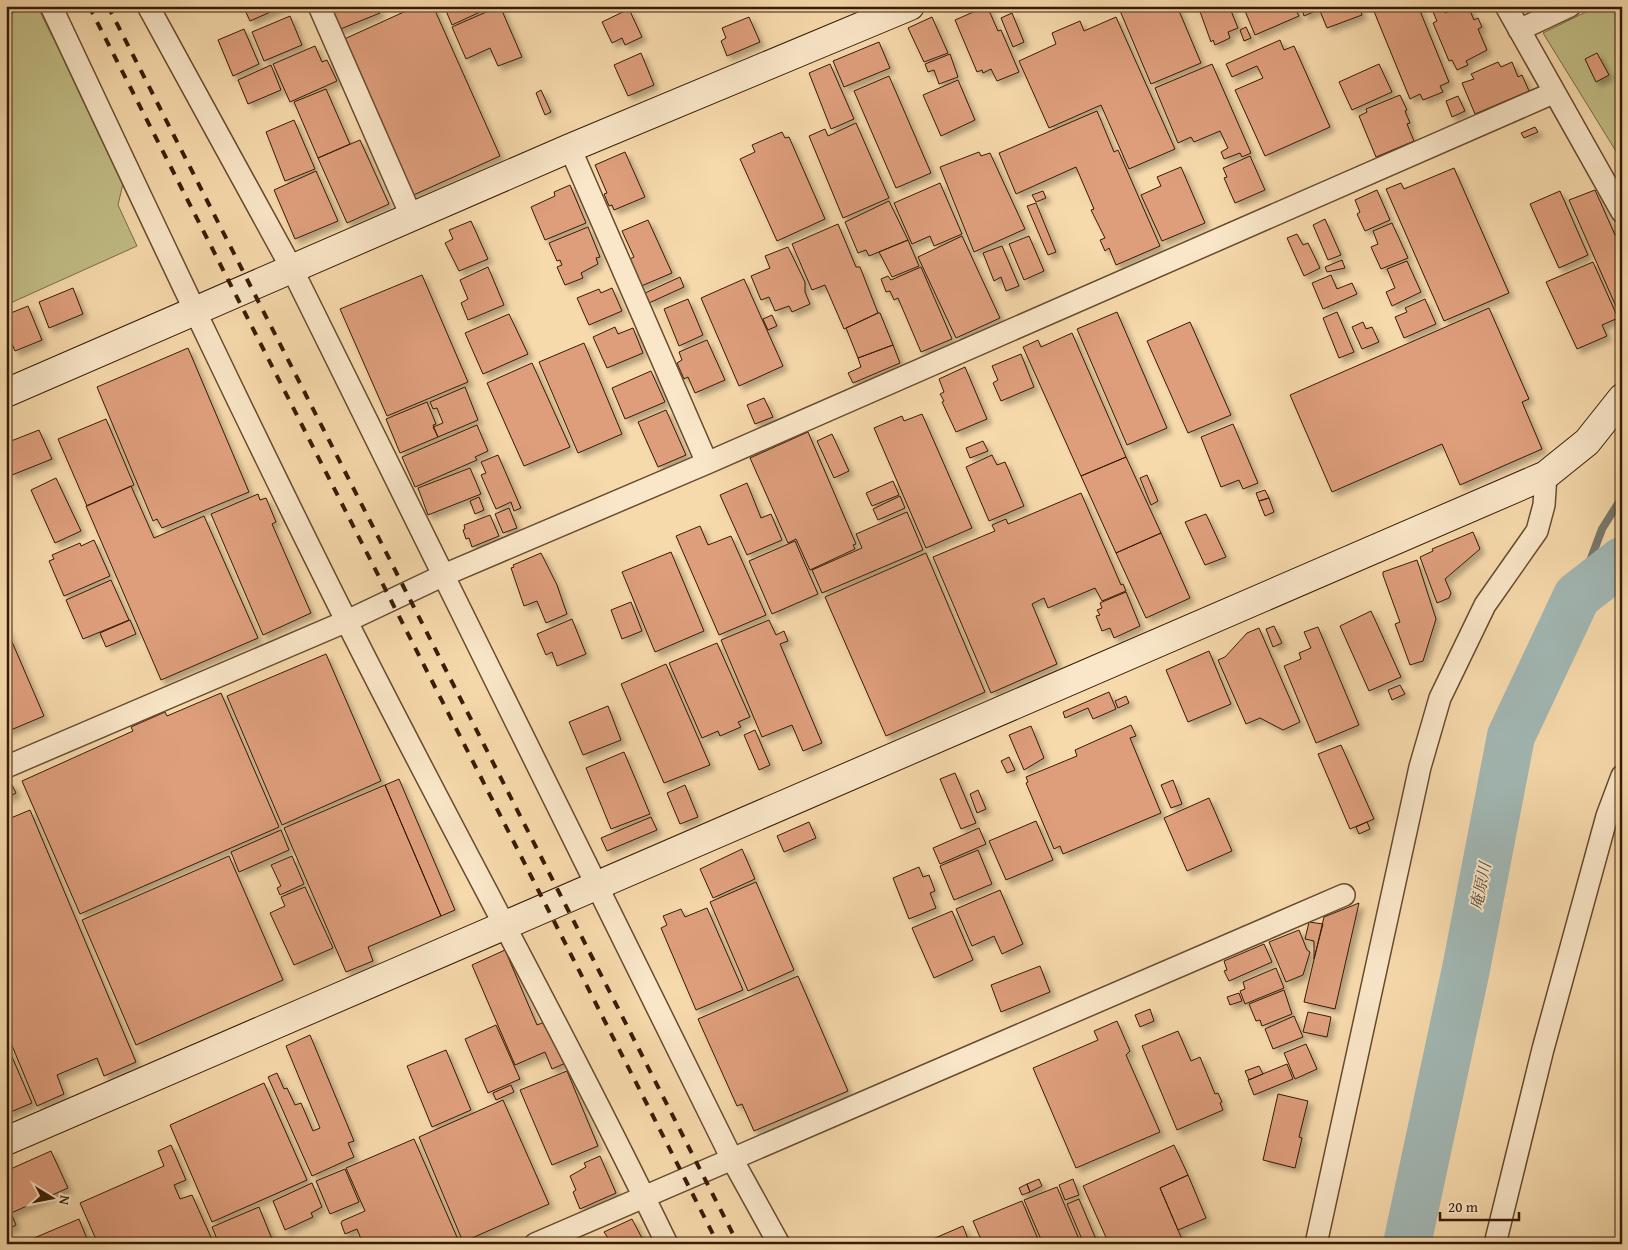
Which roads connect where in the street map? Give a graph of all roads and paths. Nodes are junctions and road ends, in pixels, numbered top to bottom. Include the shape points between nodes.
1 (51, 6) edge
2 (148, 6) edge
3 (319, 6) edge
4 (910, 6) edge
5 (1506, 6) edge
6 (1570, 6) edge
7 (1519, 30) junction
8 (1553, 93) junction
9 (570, 148) junction
10 (1622, 212) edge
11 (412, 218) junction
12 (292, 269) junction
13 (195, 311) junction
14 (6, 393) edge
15 (1622, 398) edge
16 (707, 463) junction
17 (1546, 475) junction
18 (444, 575) junction
19 (347, 621) junction
20 (6, 767) edge
21 (1622, 776) edge
22 (598, 884) junction
23 (1344, 895) dead end
24 (505, 925) junction
25 (6, 1141) edge
26 (732, 1159) junction
27 (644, 1196) junction
28 (535, 1244) edge
29 (667, 1244) edge
30 (779, 1244) edge
31 (1316, 1244) edge
32 (1495, 1244) edge

1 - 13 street
2 - 12 street
3 - 11 street
4 - 9 street
5 - 7 street
6 - 7 street
7 - 8 street
8 - 10 street
8 - 16 street
9 - 11 street
9 - 16 street
11 - 12 street
12 - 13 street
12 - 18 street
13 - 14 street
13 - 19 street
15 - 17 street via 1587,442
16 - 18 street
17 - 22 street
17 - 31 street via 1544,505 1537,531 1485,605 1440,698 1418,776
18 - 19 street
18 - 22 street
19 - 20 street
19 - 24 street
21 - 32 street via 1607,816 1546,1040
22 - 24 street
22 - 26 street
23 - 26 street
24 - 25 street
24 - 27 street
26 - 27 street
26 - 30 street
27 - 28 street
27 - 29 street

